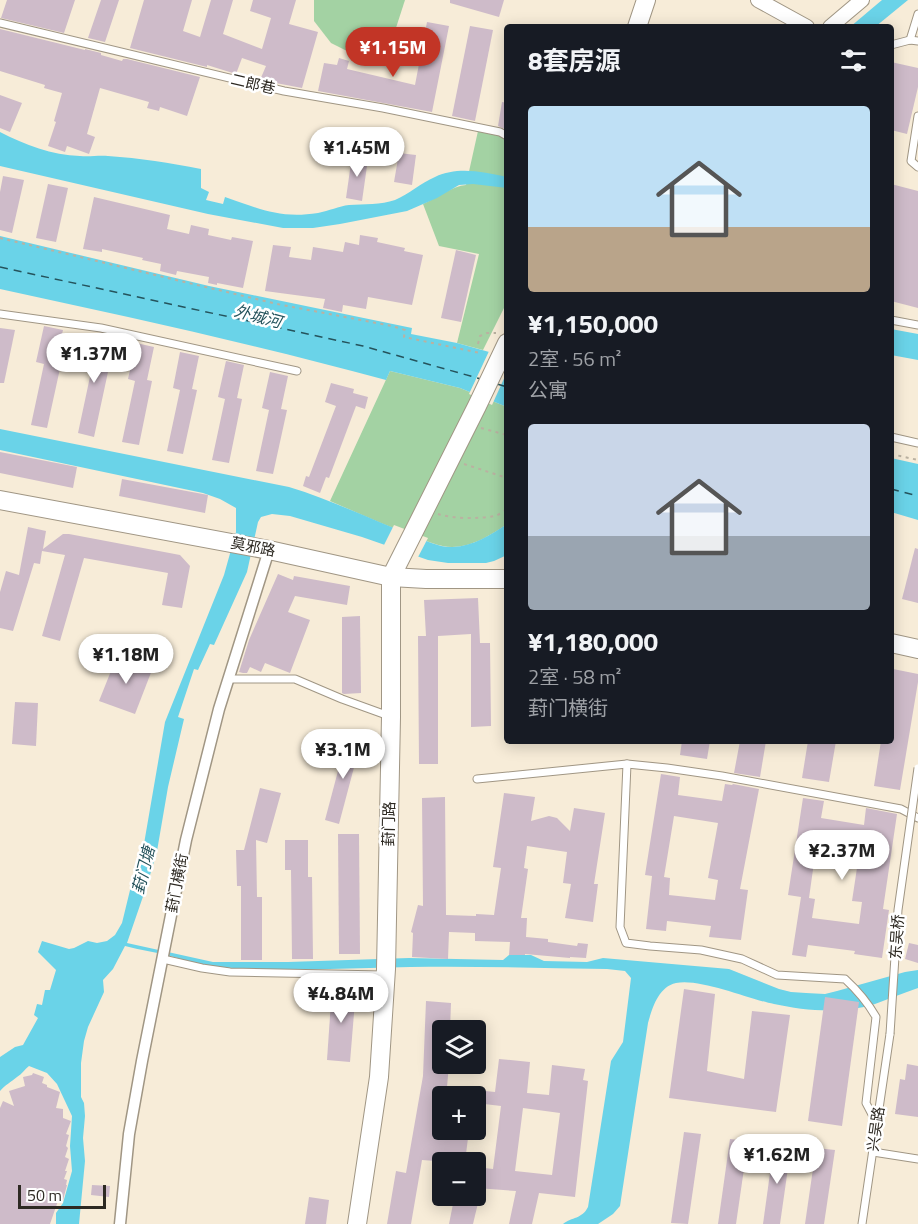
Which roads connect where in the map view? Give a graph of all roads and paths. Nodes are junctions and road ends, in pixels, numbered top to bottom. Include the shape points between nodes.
1 (646, 0) edge
2 (758, 0) edge
3 (862, 0) edge
4 (918, 14) edge
5 (0, 23) edge
6 (638, 24) edge
7 (802, 24) edge
8 (834, 24) edge
9 (914, 40) edge
10 (894, 44) edge
11 (918, 116) edge
12 (504, 134) edge
13 (918, 167) edge
14 (0, 238) edge
15 (0, 314) edge
16 (894, 321) edge
17 (918, 325) edge
18 (504, 340) edge
19 (504, 343) edge
20 (478, 344) dead end
21 (480, 353) dead end
22 (297, 371) dead end
23 (467, 424) junction
24 (504, 434) edge
25 (894, 438) edge
26 (918, 443) edge
27 (894, 455) edge
28 (450, 459) junction
29 (918, 460) edge
30 (504, 477) edge
31 (0, 500) edge
32 (425, 509) junction
33 (504, 510) edge
34 (264, 549) junction
35 (391, 577) junction
36 (504, 579) edge
37 (894, 644) edge
38 (918, 649) edge
39 (228, 679) junction
40 (391, 717) junction
41 (627, 764) junction
42 (918, 768) edge
43 (477, 779) dead end
44 (918, 818) edge
45 (163, 955) junction
46 (386, 966) junction
47 (891, 1034) joint
48 (877, 1124) junction
49 (873, 1152) junction
50 (918, 1159) edge
51 (120, 1224) edge
52 (357, 1224) edge
53 (862, 1224) edge

1 - 6 main road
2 - 7 street
3 - 8 street
4 - 9 lane
5 - 12 lane, 二郎巷 via 284,91
9 - 10 lane
11 - 13 lane via 911,161
14 - 21 path via 277,304 392,326 405,330 404,337
15 - 22 lane via 101,328
16 - 17 lane
18 - 20 path via 495,333 487,333 480,336
19 - 23 main road, 葑门路
23 - 24 path
23 - 28 main road, 葑门路
25 - 26 lane
27 - 29 path
28 - 30 path
28 - 32 main road, 葑门路
31 - 34 main road, 莫邪路
32 - 33 path via 448,517 468,518 497,515
32 - 35 main road, 葑门路
34 - 35 main road, 莫邪路
34 - 39 street, 葑门横街
35 - 36 main road, 莫邪路
35 - 40 main road, 葑门路
37 - 38 main road
39 - 40 lane via 295,679
39 - 45 street, 葑门横街 via 186,840
40 - 46 main road, 葑门路
41 - 43 lane
41 - 44 lane via 722,776 901,809
41 - 48 lane via 620,927 626,942 701,950 742,959 777,975 845,979 876,1017 866,1103
42 - 47 lane, 东吴桥, bridge via 898,910
45 - 46 lane via 202,968 231,972
45 - 51 street, 葑门横街 via 129,1134
46 - 52 main road, 葑门路 via 379,1077
47 - 48 lane, 兴吴路
48 - 49 lane, 兴吴路
49 - 50 lane
49 - 53 lane, 兴吴路

